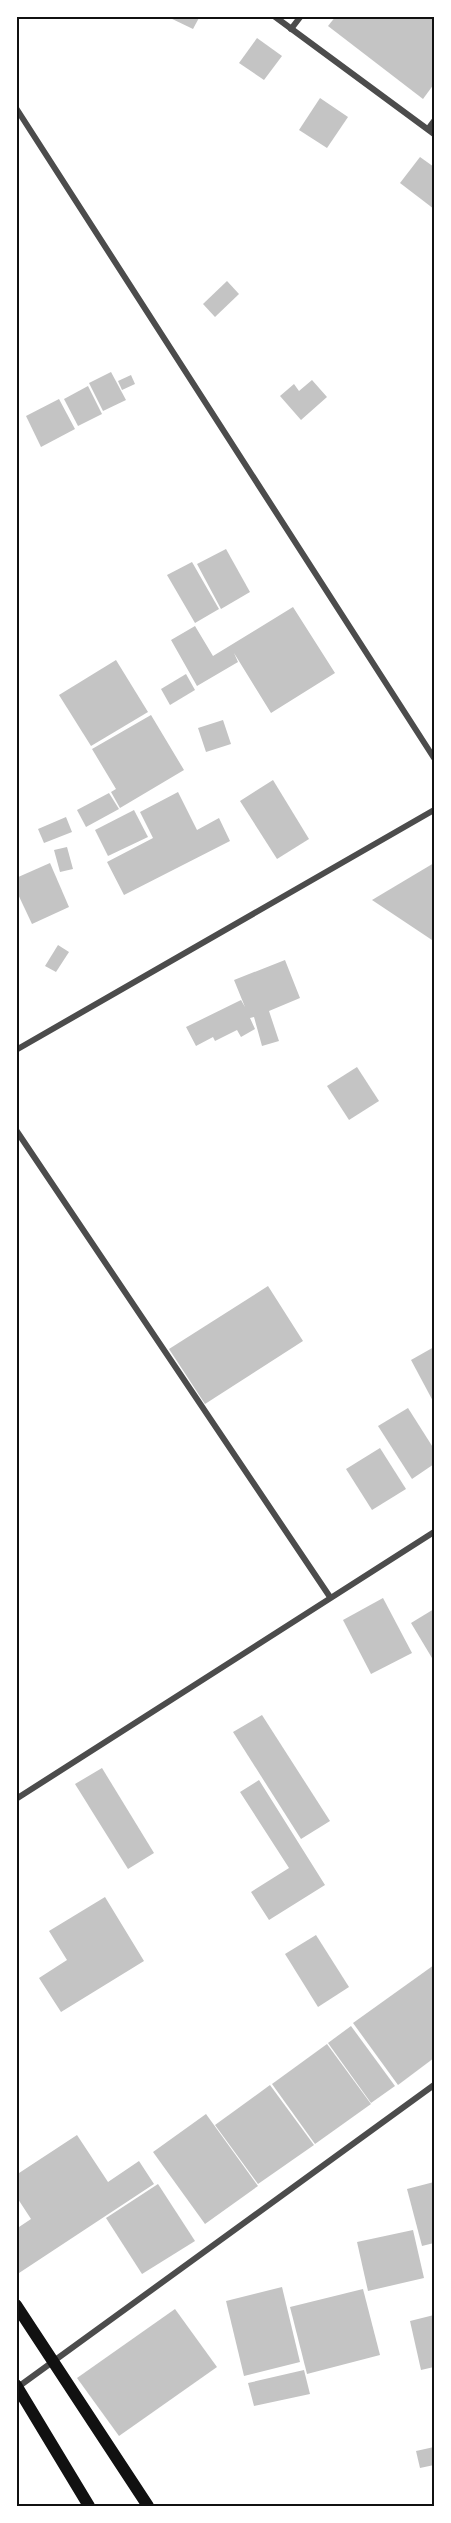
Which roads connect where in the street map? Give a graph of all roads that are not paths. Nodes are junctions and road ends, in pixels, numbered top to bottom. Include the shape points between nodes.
1 (274, 16) edge
2 (301, 16) edge
3 (291, 29) junction
4 (16, 108) edge
5 (435, 121) edge
6 (428, 129) junction
7 (435, 134) edge
8 (435, 759) edge
9 (435, 810) edge
10 (16, 1050) edge
11 (16, 1130) edge
12 (435, 1533) edge
13 (330, 1597) junction
14 (16, 1799) edge
15 (435, 2085) edge
16 (16, 2305) edge
17 (54, 2362) junction
18 (17, 2386) edge
19 (89, 2506) edge
20 (148, 2506) edge

1 - 3 street
2 - 3 street
3 - 6 street
4 - 8 street
5 - 6 street
6 - 7 street
9 - 10 street
11 - 13 street
12 - 13 street
13 - 14 street
15 - 17 street
16 - 17 main road
17 - 18 street
17 - 20 main road
18 - 19 main road

